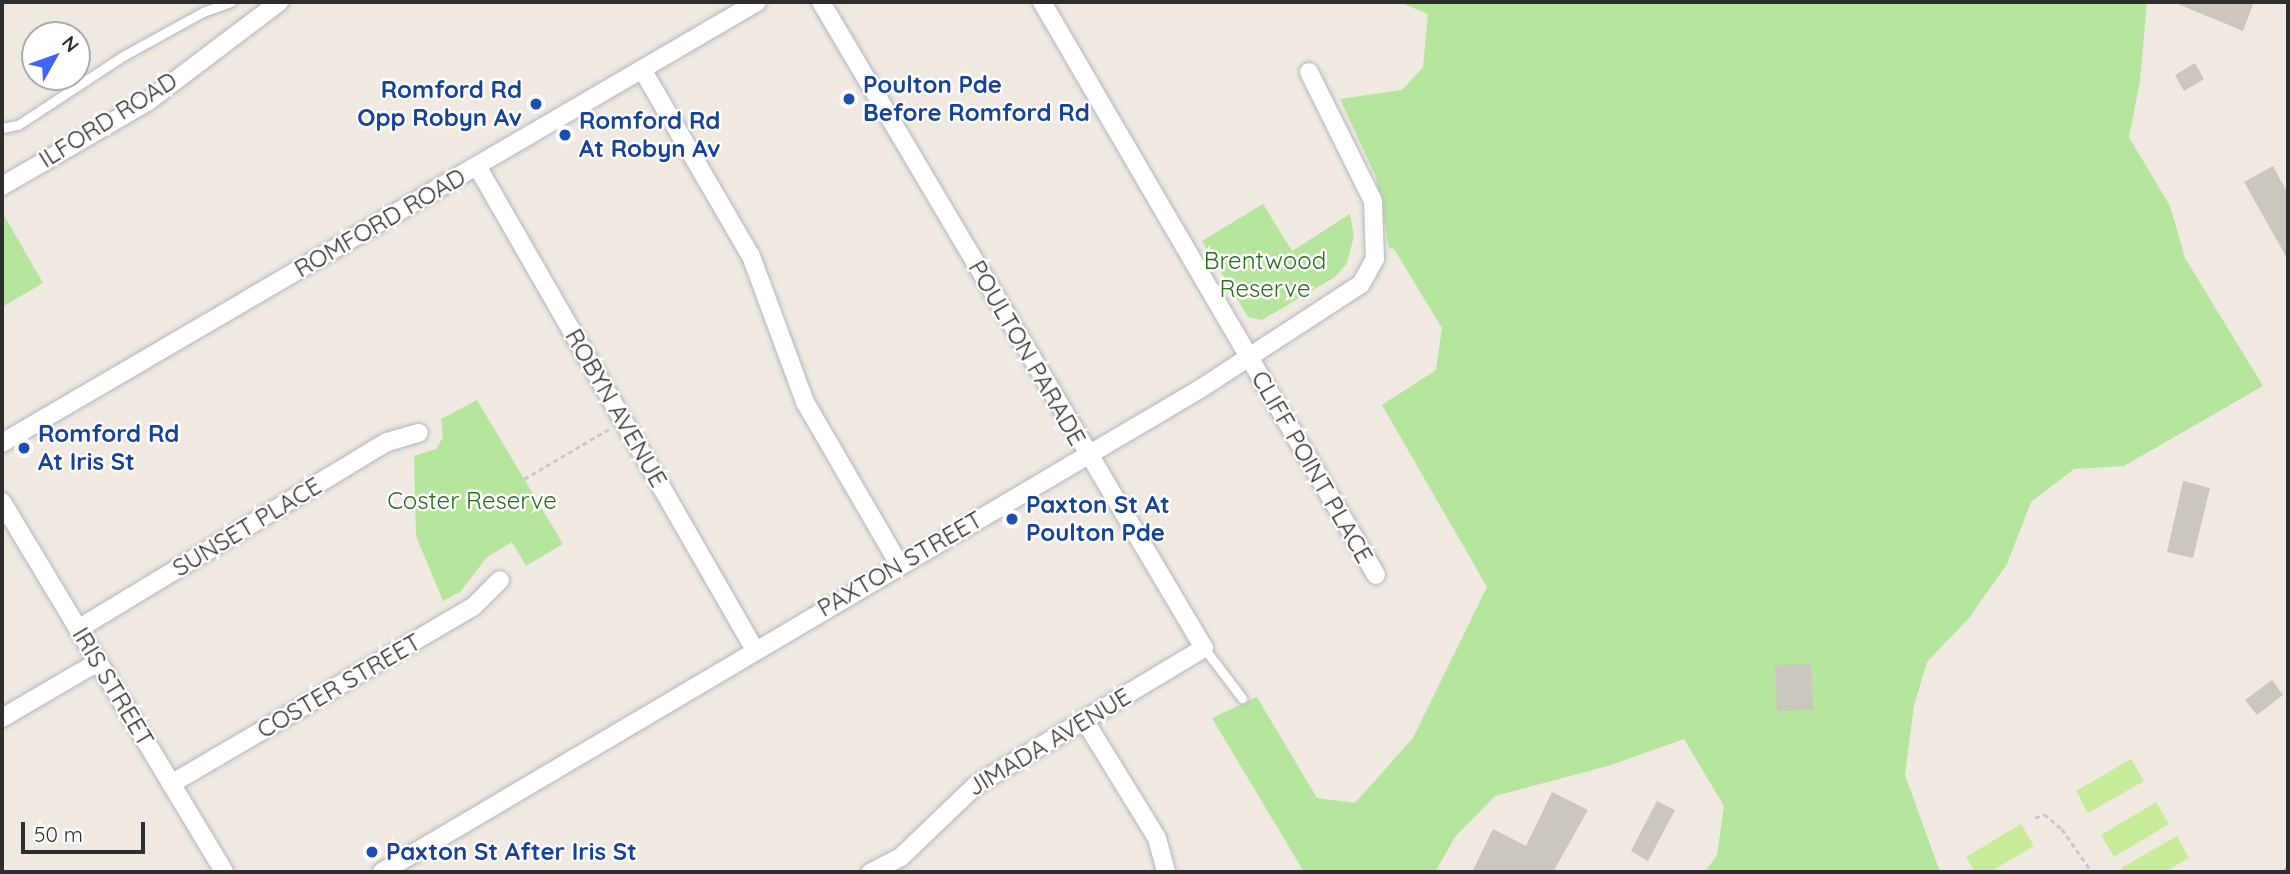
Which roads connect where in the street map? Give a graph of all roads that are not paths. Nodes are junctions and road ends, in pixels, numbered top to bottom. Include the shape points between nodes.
1 (231, 2) edge
2 (279, 2) edge
3 (757, 2) edge
4 (821, 2) edge
5 (1042, 2) edge
6 (642, 69) junction
7 (1309, 72) dead end
8 (2, 128) edge
9 (477, 166) junction
10 (2, 186) edge
11 (1249, 359) junction
12 (419, 433) dead end
13 (2, 443) edge
14 (1087, 455) junction
15 (2, 502) edge
16 (899, 564) junction
17 (1376, 575) dead end
18 (500, 580) dead end
19 (78, 629) junction
20 (1204, 648) junction
21 (755, 650) junction
22 (98, 662) junction
23 (1242, 698) dead end
24 (2, 718) edge
25 (1085, 720) junction
26 (171, 784) junction
27 (221, 871) edge
28 (382, 872) edge
29 (871, 872) edge
30 (1166, 872) edge

1 - 8 lane via 203,12 123,56 18,125
2 - 10 street, ILFORD ROAD via 147,102
3 - 6 street, ROMFORD ROAD
4 - 14 street, POULTON PARADE
5 - 11 street, CLIFF POINT PLACE
6 - 9 street, ROMFORD ROAD
6 - 16 street via 751,256 804,402
7 - 11 street, PAXTON STREET via 1373,201 1375,259 1361,284
9 - 13 street, ROMFORD ROAD
9 - 21 street, ROBYN AVENUE
11 - 14 street, PAXTON STREET
11 - 17 street, CLIFF POINT PLACE
12 - 19 street, SUNSET PLACE via 387,442
14 - 16 street, PAXTON STREET
14 - 20 street, POULTON PARADE
15 - 19 street, IRIS STREET
16 - 21 street, PAXTON STREET
18 - 26 street, COSTER STREET via 473,607
19 - 22 street, IRIS STREET
20 - 23 lane, POULTON PARADE
20 - 25 street, JIMADA AVENUE
21 - 28 street, PAXTON STREET
22 - 24 street
22 - 26 street, IRIS STREET
25 - 29 street, JIMADA AVENUE via 976,785 901,857
25 - 30 street via 1157,838
26 - 27 street, IRIS STREET

